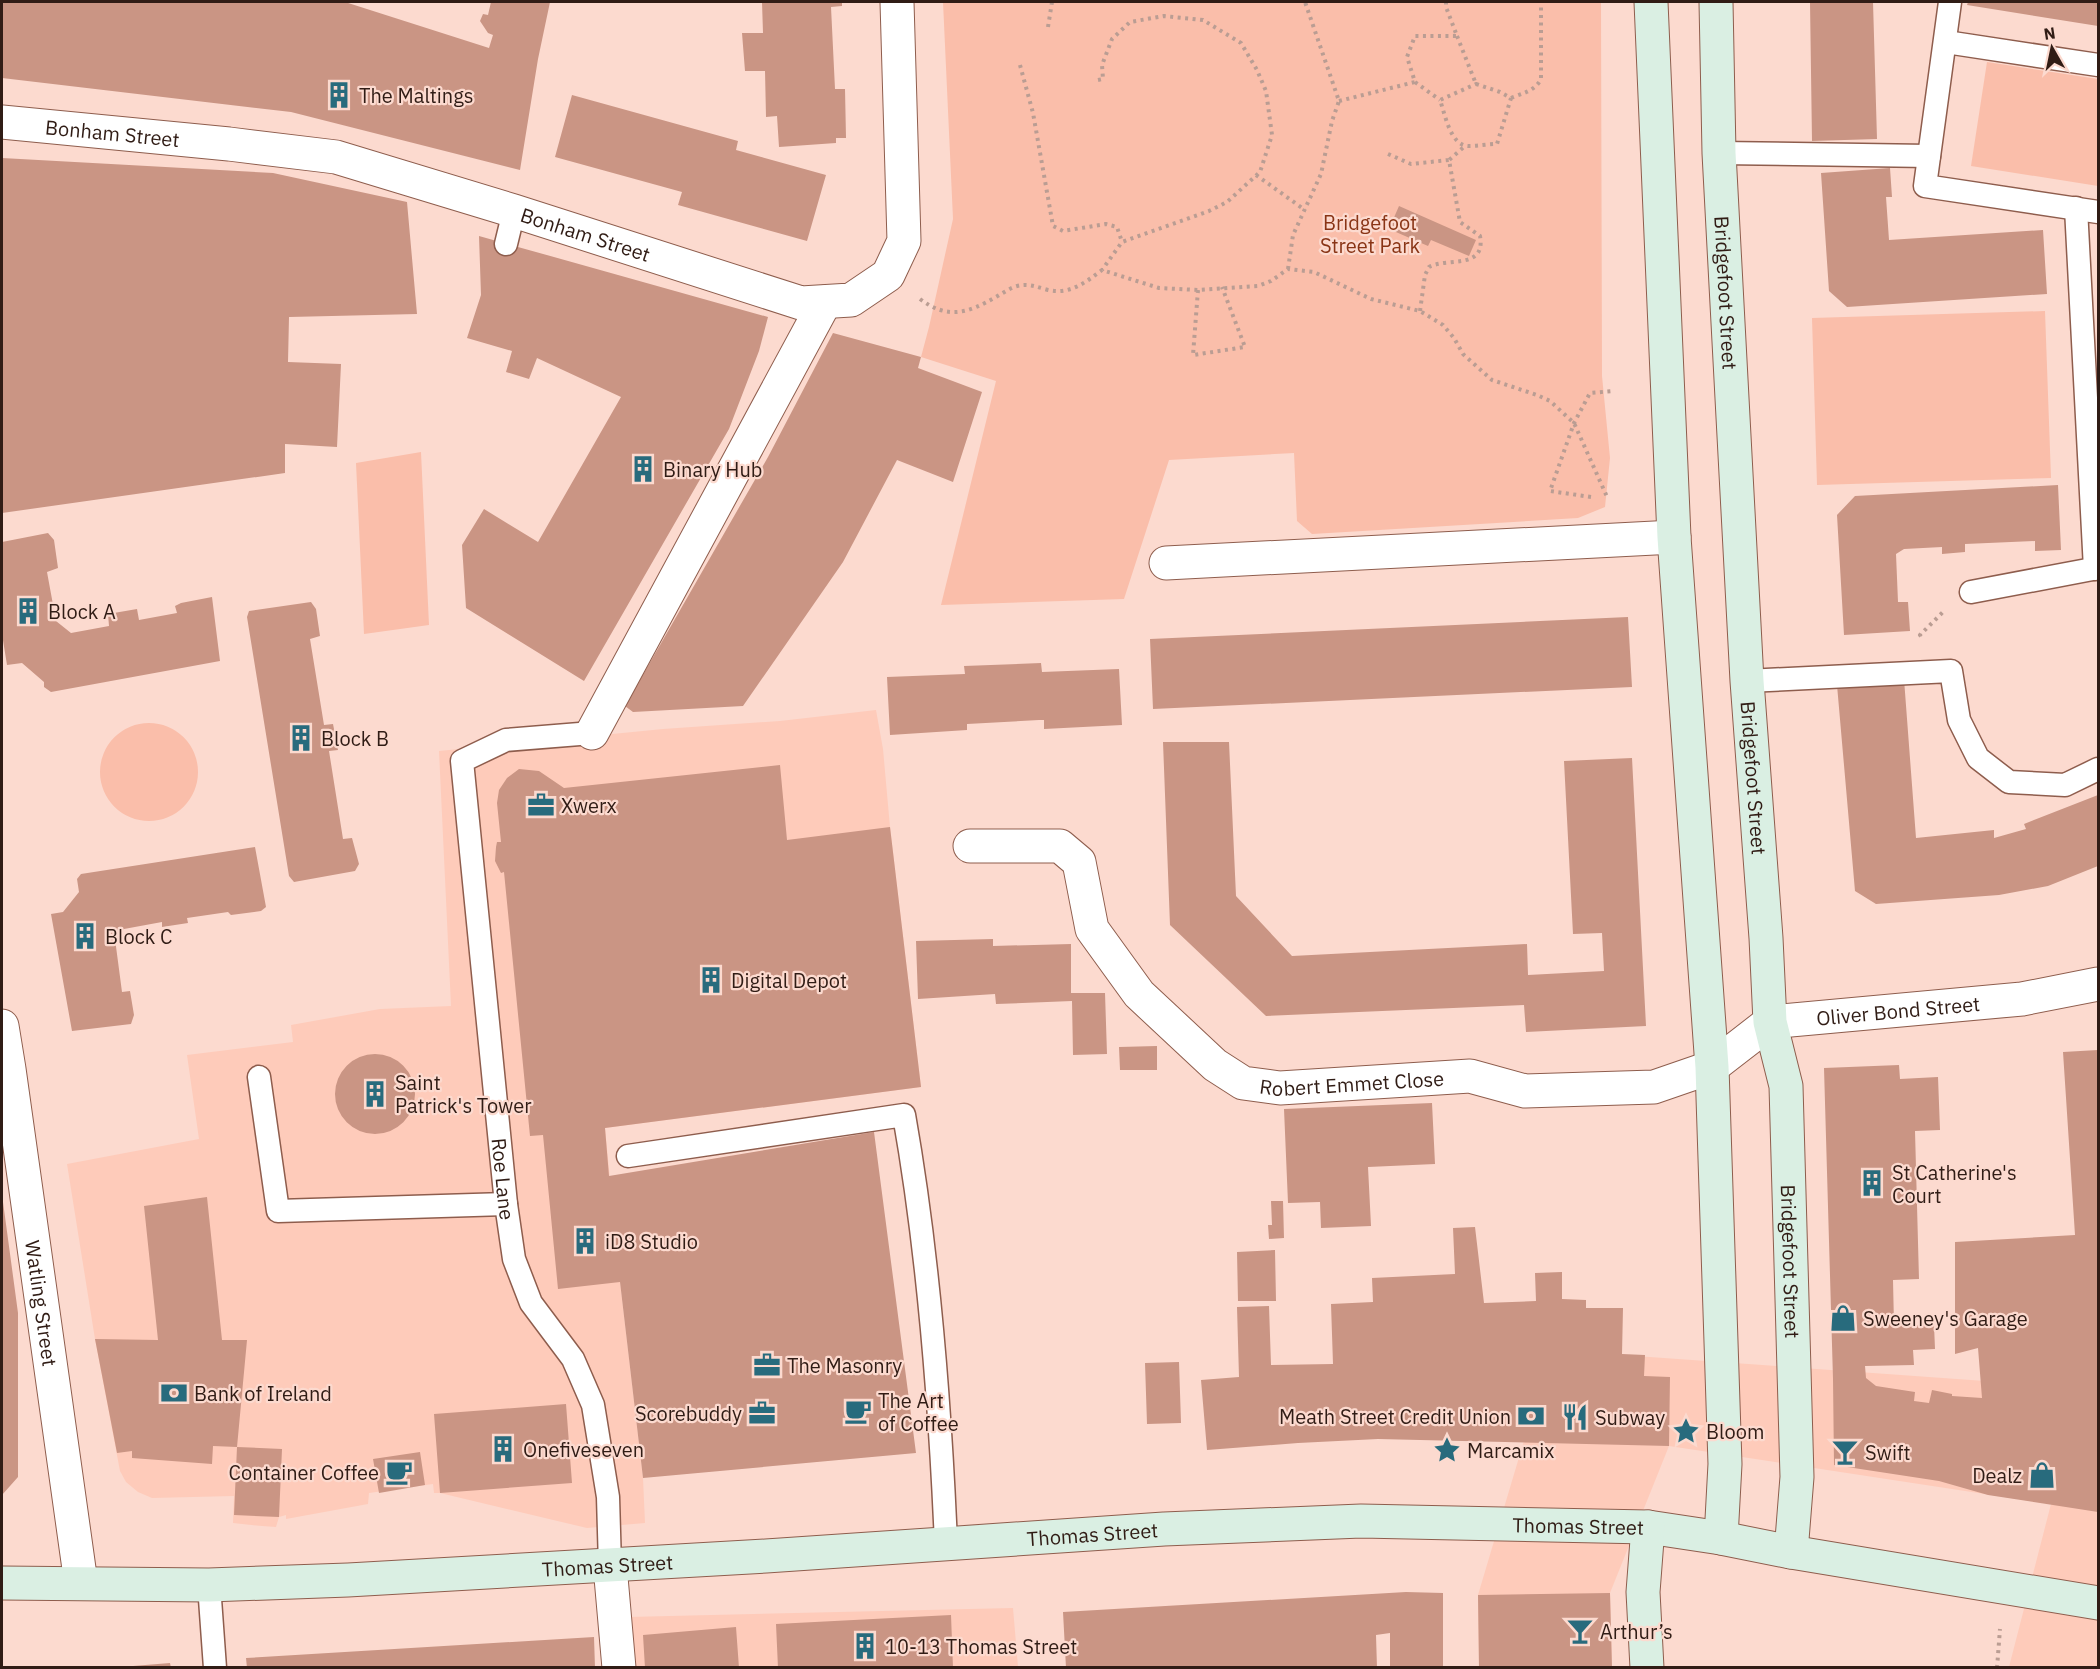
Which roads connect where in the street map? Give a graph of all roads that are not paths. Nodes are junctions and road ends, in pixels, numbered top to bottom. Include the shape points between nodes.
1 (897, 2) edge
2 (1651, 2) edge
3 (1716, 2) edge
4 (1950, 2) edge
5 (1946, 42) junction
6 (2098, 65) edge
7 (2, 122) edge
8 (1719, 153) junction
9 (1929, 156) junction
10 (2076, 208) junction
11 (514, 211) junction
12 (2098, 212) edge
13 (506, 244) dead end
14 (825, 302) junction
15 (1674, 537) junction
16 (1166, 563) dead end
17 (2097, 568) edge
18 (1971, 592) road end
19 (1747, 681) junction
20 (592, 733) joint
21 (2098, 769) edge
22 (970, 846) dead end
23 (2098, 984) edge
24 (1770, 1022) junction
25 (2, 1026) edge
26 (1712, 1067) junction
27 (259, 1077) dead end
28 (628, 1156) dead end
29 (12, 1163) edge
30 (506, 1204) junction
31 (1648, 1527) junction
32 (1721, 1538) junction
33 (946, 1544) junction
34 (1791, 1552) junction
35 (610, 1566) junction
36 (2, 1583) edge
37 (81, 1583) junction
38 (209, 1585) junction
39 (2098, 1603) edge
40 (215, 1668) edge
41 (619, 1668) edge
42 (1647, 1668) edge

1 - 14 street, Bonham Street via 904,242 888,275 850,300
2 - 15 main road
3 - 8 main road, Bridgefoot Street
4 - 5 lane
5 - 6 lane
5 - 9 lane
7 - 11 street, Bonham Street via 336,157
8 - 9 lane
8 - 19 main road, Bridgefoot Street
9 - 10 lane via 1925,186
10 - 12 lane
10 - 17 lane
11 - 13 lane
11 - 14 street, Bonham Street via 801,303
14 - 20 street
15 - 16 street
15 - 26 main road
17 - 18 lane
19 - 21 lane via 1951,671 1959,720 1978,758 2009,782 2065,784
19 - 24 main road, Bridgefoot Street
20 - 30 lane, Roe Lane via 506,740 462,761
22 - 26 street, Robert Emmet Close via 1060,846 1079,862 1092,929 1139,994 1215,1065 1243,1083 1280,1088 1470,1076 1525,1091 1654,1087
23 - 24 street, Oliver Bond Street via 2022,999
24 - 26 street
24 - 34 main road, Bridgefoot Street via 1786,1086 1797,1477
25 - 29 street, Watling Street
26 - 32 main road via 1725,1464
27 - 30 lane via 278,1211
28 - 33 lane via 904,1115 938,1389
29 - 37 street, Watling Street
30 - 35 lane, Roe Lane via 514,1259 531,1303 573,1359 593,1405 608,1497
31 - 32 main road, Thomas Street
31 - 33 main road, Thomas Street via 1361,1521
31 - 42 main road via 1643,1592
32 - 34 main road, Thomas Street
33 - 35 main road, Thomas Street
34 - 39 main road, Thomas Street
35 - 38 main road, Thomas Street
35 - 41 street
36 - 37 main road, Thomas Street
37 - 38 main road, Thomas Street
38 - 40 lane

